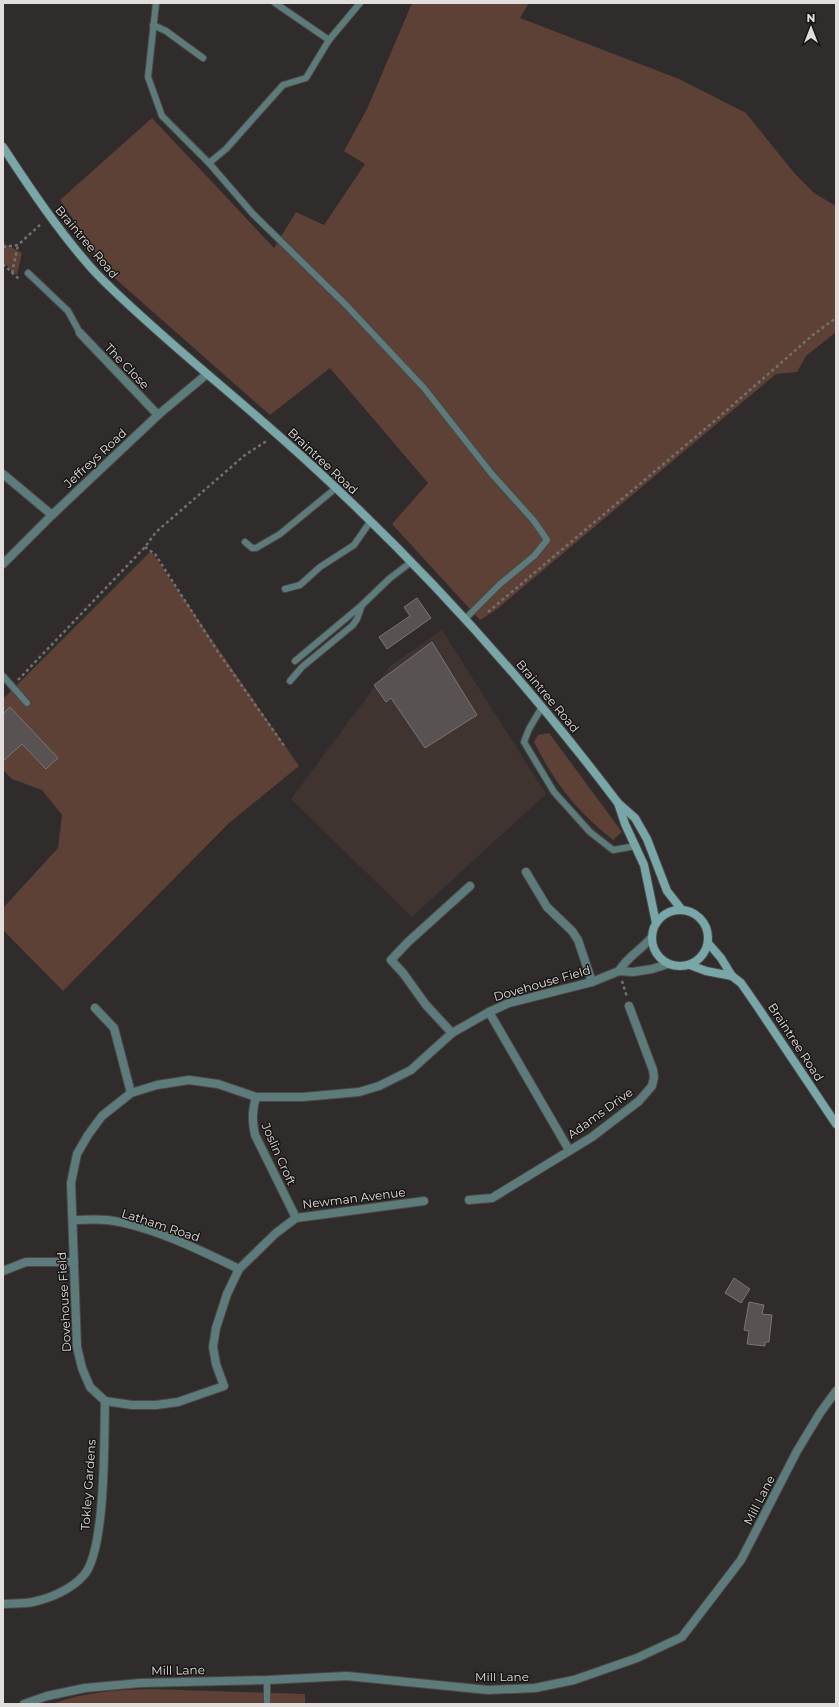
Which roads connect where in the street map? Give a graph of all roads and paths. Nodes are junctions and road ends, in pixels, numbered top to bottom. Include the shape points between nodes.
1 (156, 3) edge
2 (275, 3) edge
3 (360, 3) edge
4 (153, 26) junction
5 (329, 40) junction
6 (203, 58) dead end
7 (3, 147) edge
8 (208, 163) junction
9 (50, 216) junction
10 (18, 245) junction
11 (3, 247) edge
12 (12, 273) dead end
13 (28, 273) dead end
14 (836, 318) edge
15 (80, 333) joint
16 (207, 374) junction
17 (158, 415) junction
18 (276, 435) junction
19 (3, 474) edge
20 (336, 488) junction
21 (52, 515) junction
22 (370, 522) junction
23 (246, 542) dead end
24 (145, 547) junction
25 (410, 562) junction
26 (3, 564) edge
27 (285, 589) dead end
28 (362, 605) junction
29 (465, 619) junction
30 (471, 626) junction
31 (295, 661) dead end
32 (3, 676) edge
33 (290, 681) dead end
34 (12, 687) junction
35 (27, 703) dead end
36 (542, 707) junction
37 (285, 747) dead end
38 (618, 803) junction
39 (636, 846) junction
40 (526, 872) dead end
41 (470, 886) dead end
42 (682, 910) junction
43 (656, 923) junction
44 (652, 938) junction
45 (708, 943) junction
46 (668, 964) junction
47 (690, 965) junction
48 (619, 971) junction
49 (732, 976) junction
50 (592, 982) junction
51 (629, 1006) joint
52 (95, 1008) dead end
53 (489, 1012) junction
54 (452, 1033) junction
55 (130, 1093) junction
56 (256, 1097) junction
57 (836, 1124) edge
58 (568, 1150) junction
59 (469, 1200) dead end
60 (424, 1201) dead end
61 (296, 1218) junction
62 (73, 1220) junction
63 (74, 1262) junction
64 (239, 1269) junction
65 (3, 1271) edge
66 (836, 1391) edge
67 (105, 1401) junction
68 (3, 1604) edge
69 (267, 1680) junction
70 (24, 1704) edge
71 (267, 1704) edge

1 - 4 lane
2 - 5 lane
3 - 5 lane
4 - 6 lane via 166,31
4 - 8 lane via 148,77 162,116
5 - 8 lane via 306,78 282,85 226,149
7 - 9 main road, Braintree Road
8 - 29 lane via 253,214 346,305 424,388 547,540 534,556 500,584
9 - 10 path
9 - 16 main road, Braintree Road via 108,286
10 - 11 path
10 - 12 path
13 - 15 lane via 68,311
14 - 30 path
15 - 17 street, The Close
16 - 17 street, Jeffreys Road
16 - 18 main road, Braintree Road
17 - 21 street, Jeffreys Road
18 - 20 main road, Braintree Road
18 - 24 path via 239,460 156,532
19 - 21 street
20 - 22 main road, Braintree Road
20 - 23 lane via 300,519 270,540 256,548 252,548
21 - 26 street, Jeffreys Road
22 - 25 main road, Braintree Road
22 - 27 lane via 354,545 320,567 300,585
24 - 34 path
24 - 37 path via 156,554 218,652
25 - 28 lane
25 - 29 main road, Braintree Road
28 - 31 lane
28 - 33 lane via 353,625 302,667
29 - 30 main road, Braintree Road
30 - 36 main road, Braintree Road
32 - 34 lane
34 - 35 lane
36 - 38 main road, Braintree Road
36 - 39 lane via 524,742 554,792 590,832 613,850
38 - 39 main road, Braintree Road
38 - 42 main road, Braintree Road via 635,818 647,839 667,891
39 - 43 main road, Braintree Road via 647,877
40 - 50 street via 547,907 578,940
41 - 54 street via 391,960
42 - 43 main road via 668,913
42 - 45 main road via 691,912 702,920 708,933
43 - 44 main road
44 - 46 main road via 656,953
44 - 48 street, Dovehouse Field via 625,961
45 - 47 main road via 702,956
45 - 49 main road, Braintree Road
46 - 47 main road via 679,967
46 - 48 street, Dovehouse Field via 633,972
47 - 49 main road
48 - 50 street, Dovehouse Field
48 - 51 path
49 - 57 main road, Braintree Road via 748,992
50 - 53 street, Dovehouse Field via 509,1003
51 - 58 street, Adams Drive via 653,1070 653,1082 639,1101 592,1137
52 - 55 street via 114,1028
53 - 54 street, Dovehouse Field
53 - 58 street, Adams Drive
54 - 56 street, Dovehouse Field via 411,1070 379,1086 342,1095 303,1098
55 - 56 street, Dovehouse Field via 156,1085 189,1080 218,1084
55 - 62 street, Dovehouse Field via 102,1116 77,1154 71,1183
56 - 61 street, Joslin Croft via 252,1113 255,1135
58 - 59 street, Adams Drive via 492,1198
60 - 61 street, Newman Avenue
61 - 64 street, Newman Avenue via 276,1233
62 - 63 street, Dovehouse Field
62 - 64 street, Latham Road via 106,1220 142,1229 177,1241
63 - 65 street via 26,1262
63 - 67 street, Dovehouse Field via 77,1347 90,1387
64 - 67 street, Newman Avenue via 227,1294 213,1347 224,1386 178,1402 156,1405
66 - 69 street, Mill Lane via 797,1451 741,1560 682,1637 637,1658 574,1680 535,1688 488,1690 347,1676
67 - 68 street, Tokley Gardens via 101,1519 93,1554 85,1574 71,1586 51,1596 33,1602
69 - 70 street, Mill Lane via 108,1686 70,1691
69 - 71 lane

